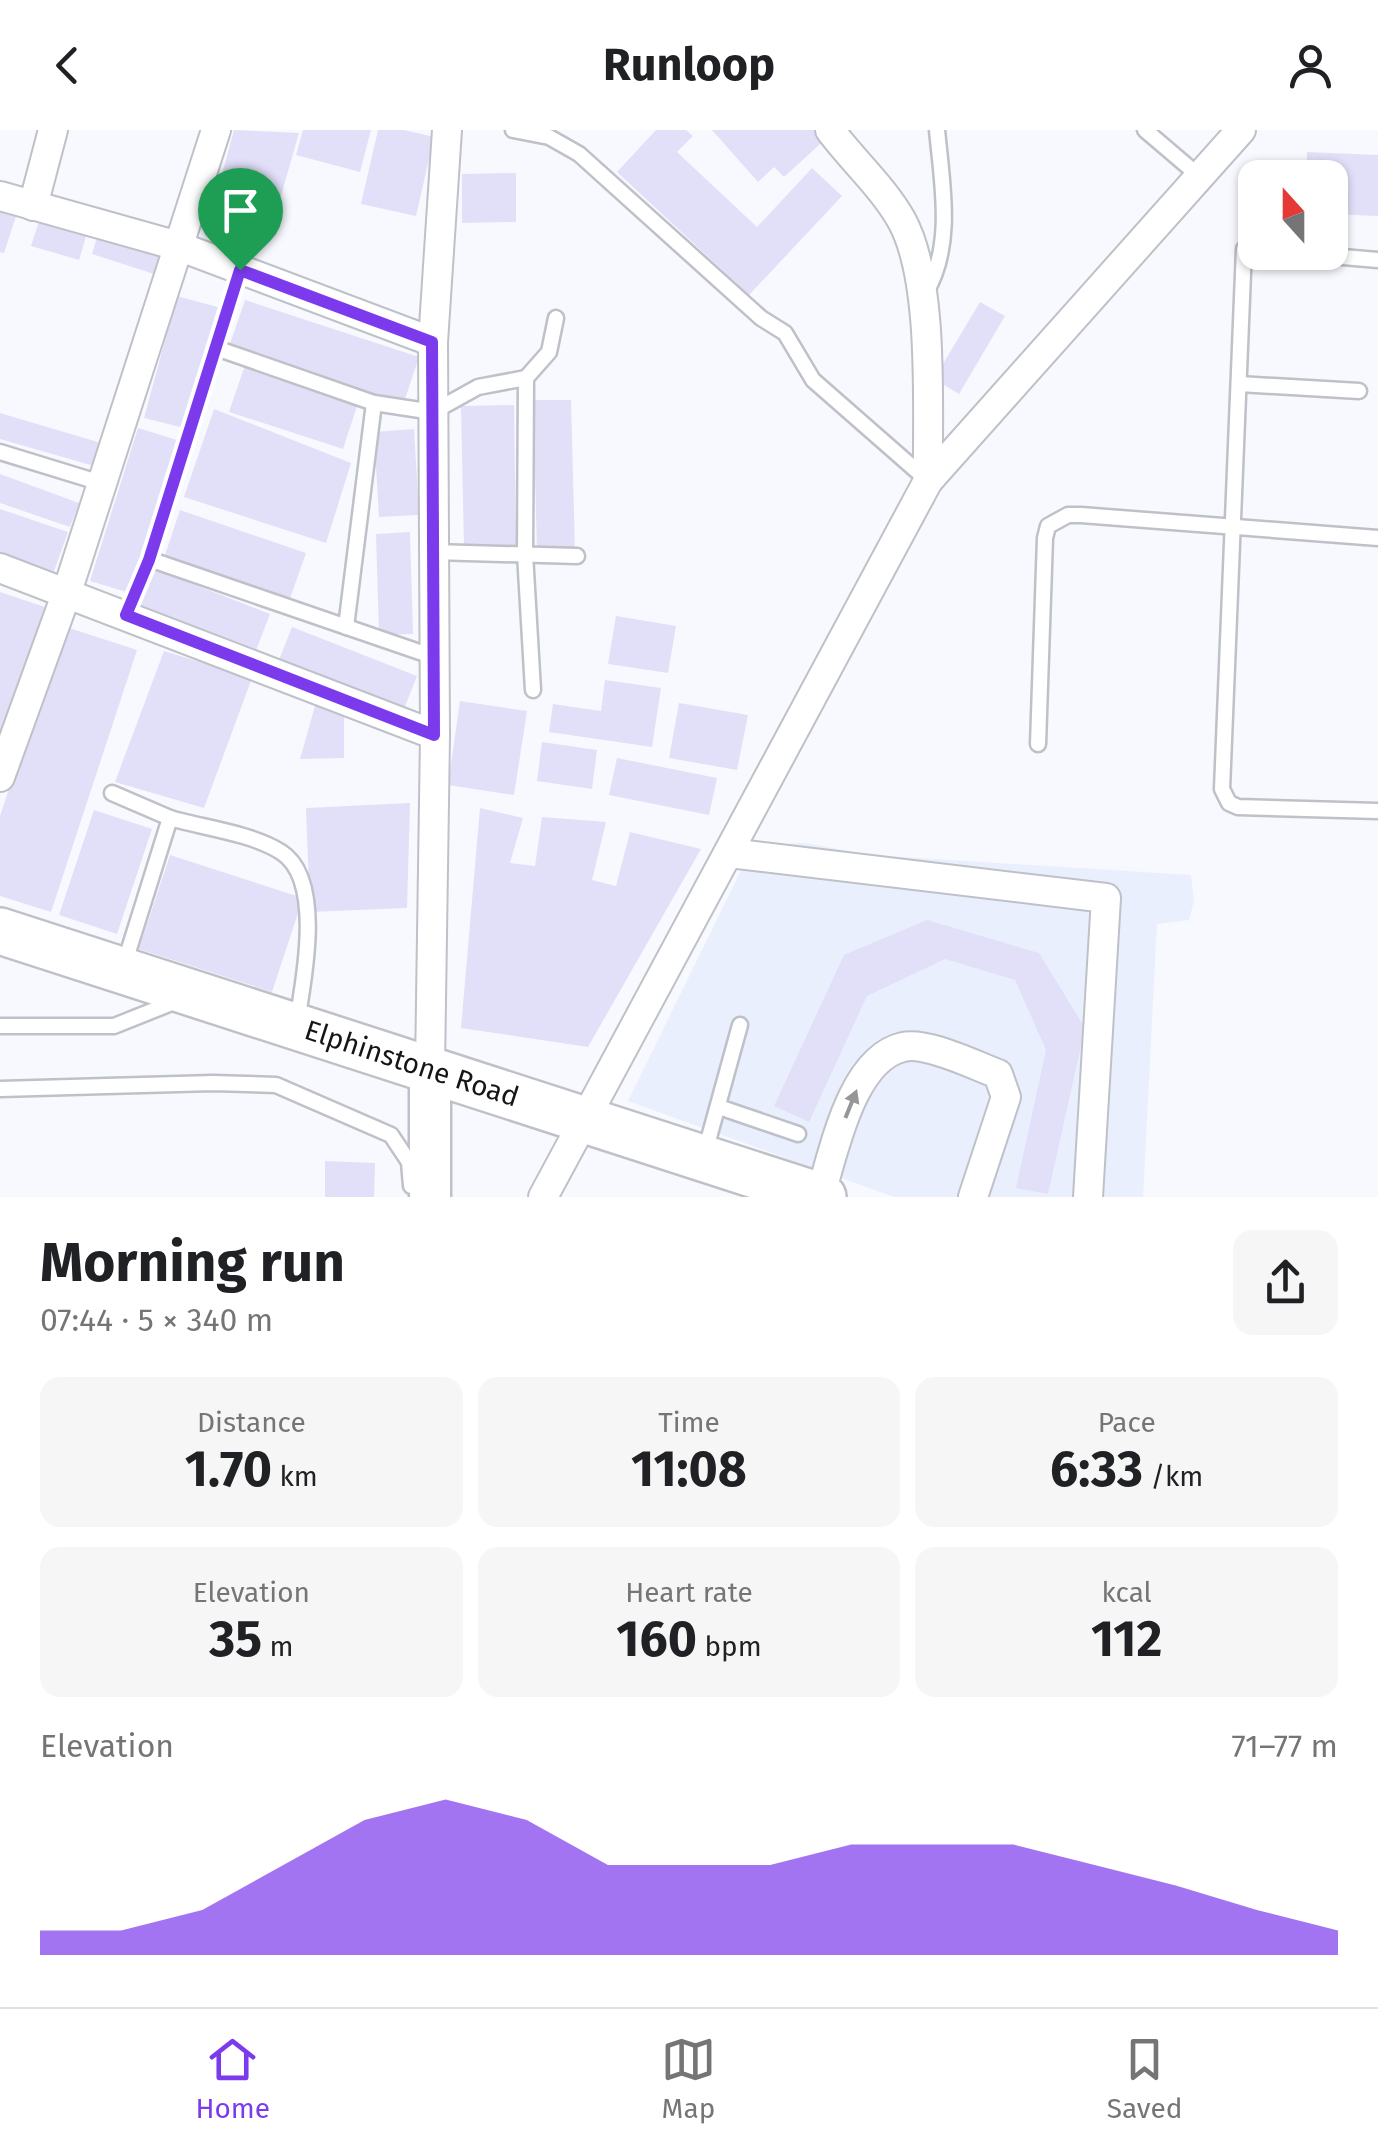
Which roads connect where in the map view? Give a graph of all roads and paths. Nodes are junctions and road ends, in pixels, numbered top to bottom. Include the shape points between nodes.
1 (53, 130) edge
2 (216, 130) edge
3 (447, 130) edge
4 (513, 130) edge
5 (830, 130) edge
6 (937, 130) edge
7 (1145, 130) edge
8 (1240, 130) edge
9 (1199, 176) junction
10 (0, 196) edge
11 (33, 206) junction
12 (178, 246) junction
13 (1348, 257) edge
14 (1378, 260) edge
15 (240, 270) junction
16 (1243, 270) edge
17 (924, 297) junction
18 (556, 318) dead end
19 (432, 342) junction
20 (216, 348) junction
21 (526, 378) junction
22 (1239, 384) junction
23 (1359, 392) dead end
24 (374, 403) junction
25 (433, 412) junction
26 (0, 452) edge
27 (928, 482) junction
28 (101, 483) junction
29 (1233, 527) junction
30 (1378, 538) edge
31 (433, 552) junction
32 (525, 554) junction
33 (577, 556) dead end
34 (149, 560) junction
35 (0, 568) edge
36 (67, 592) junction
37 (126, 615) junction
38 (346, 627) junction
39 (434, 656) junction
40 (533, 690) dead end
41 (434, 735) junction
42 (1038, 744) dead end
43 (0, 777) edge
44 (112, 792) dead end
45 (1378, 811) edge
46 (170, 818) junction
47 (729, 853) junction
48 (0, 931) edge
49 (123, 970) junction
50 (195, 994) junction
51 (740, 1025) dead end
52 (0, 1026) edge
53 (296, 1026) junction
54 (430, 1068) junction
55 (0, 1089) edge
56 (719, 1107) junction
57 (586, 1118) junction
58 (798, 1134) dead end
59 (703, 1157) junction
60 (822, 1196) edge
61 (412, 1197) edge
62 (430, 1197) edge
63 (543, 1197) edge
64 (973, 1197) edge
65 (1088, 1197) edge

1 - 11 street
2 - 12 street
3 - 19 street
4 - 27 lane via 549,137 579,154 760,318 785,333 813,380
5 - 17 street via 902,222
6 - 17 lane via 944,220 939,270
7 - 9 lane
8 - 9 street
9 - 27 street
10 - 11 street
11 - 12 street
12 - 15 street
12 - 28 street
13 - 14 lane
15 - 19 street
15 - 20 lane
16 - 22 lane
17 - 27 street
18 - 21 lane via 549,352
19 - 25 street
20 - 24 lane
20 - 34 lane
21 - 25 lane via 478,387
21 - 32 lane
22 - 23 lane
22 - 29 lane
24 - 25 lane
24 - 38 lane
25 - 31 street
26 - 28 lane
27 - 47 street
28 - 36 street
29 - 30 lane
29 - 42 lane via 1081,515 1048,526
29 - 45 lane via 1224,797 1238,807
31 - 32 lane
31 - 39 street
32 - 33 lane
32 - 40 lane
34 - 37 lane
34 - 38 lane
35 - 36 street
36 - 37 street
36 - 43 street
37 - 41 street
38 - 39 lane
39 - 41 street
41 - 54 street
44 - 46 lane
46 - 49 lane
46 - 53 lane via 279,851 296,864 309,945
47 - 57 street
47 - 65 street via 1106,898
48 - 49 main road, Elphinstone Road
49 - 50 main road, Elphinstone Road
50 - 52 lane via 114,1026
50 - 53 main road, Elphinstone Road
51 - 56 lane
53 - 54 main road, Elphinstone Road
54 - 57 main road, Elphinstone Road
54 - 62 main road
55 - 61 lane via 276,1085 391,1135 410,1162
56 - 58 lane
56 - 59 lane
57 - 59 main road, Elphinstone Road
57 - 63 street
59 - 60 main road, Elphinstone Road
60 -> 64 street via 853,1094 872,1064 904,1046 998,1074 1006,1097

